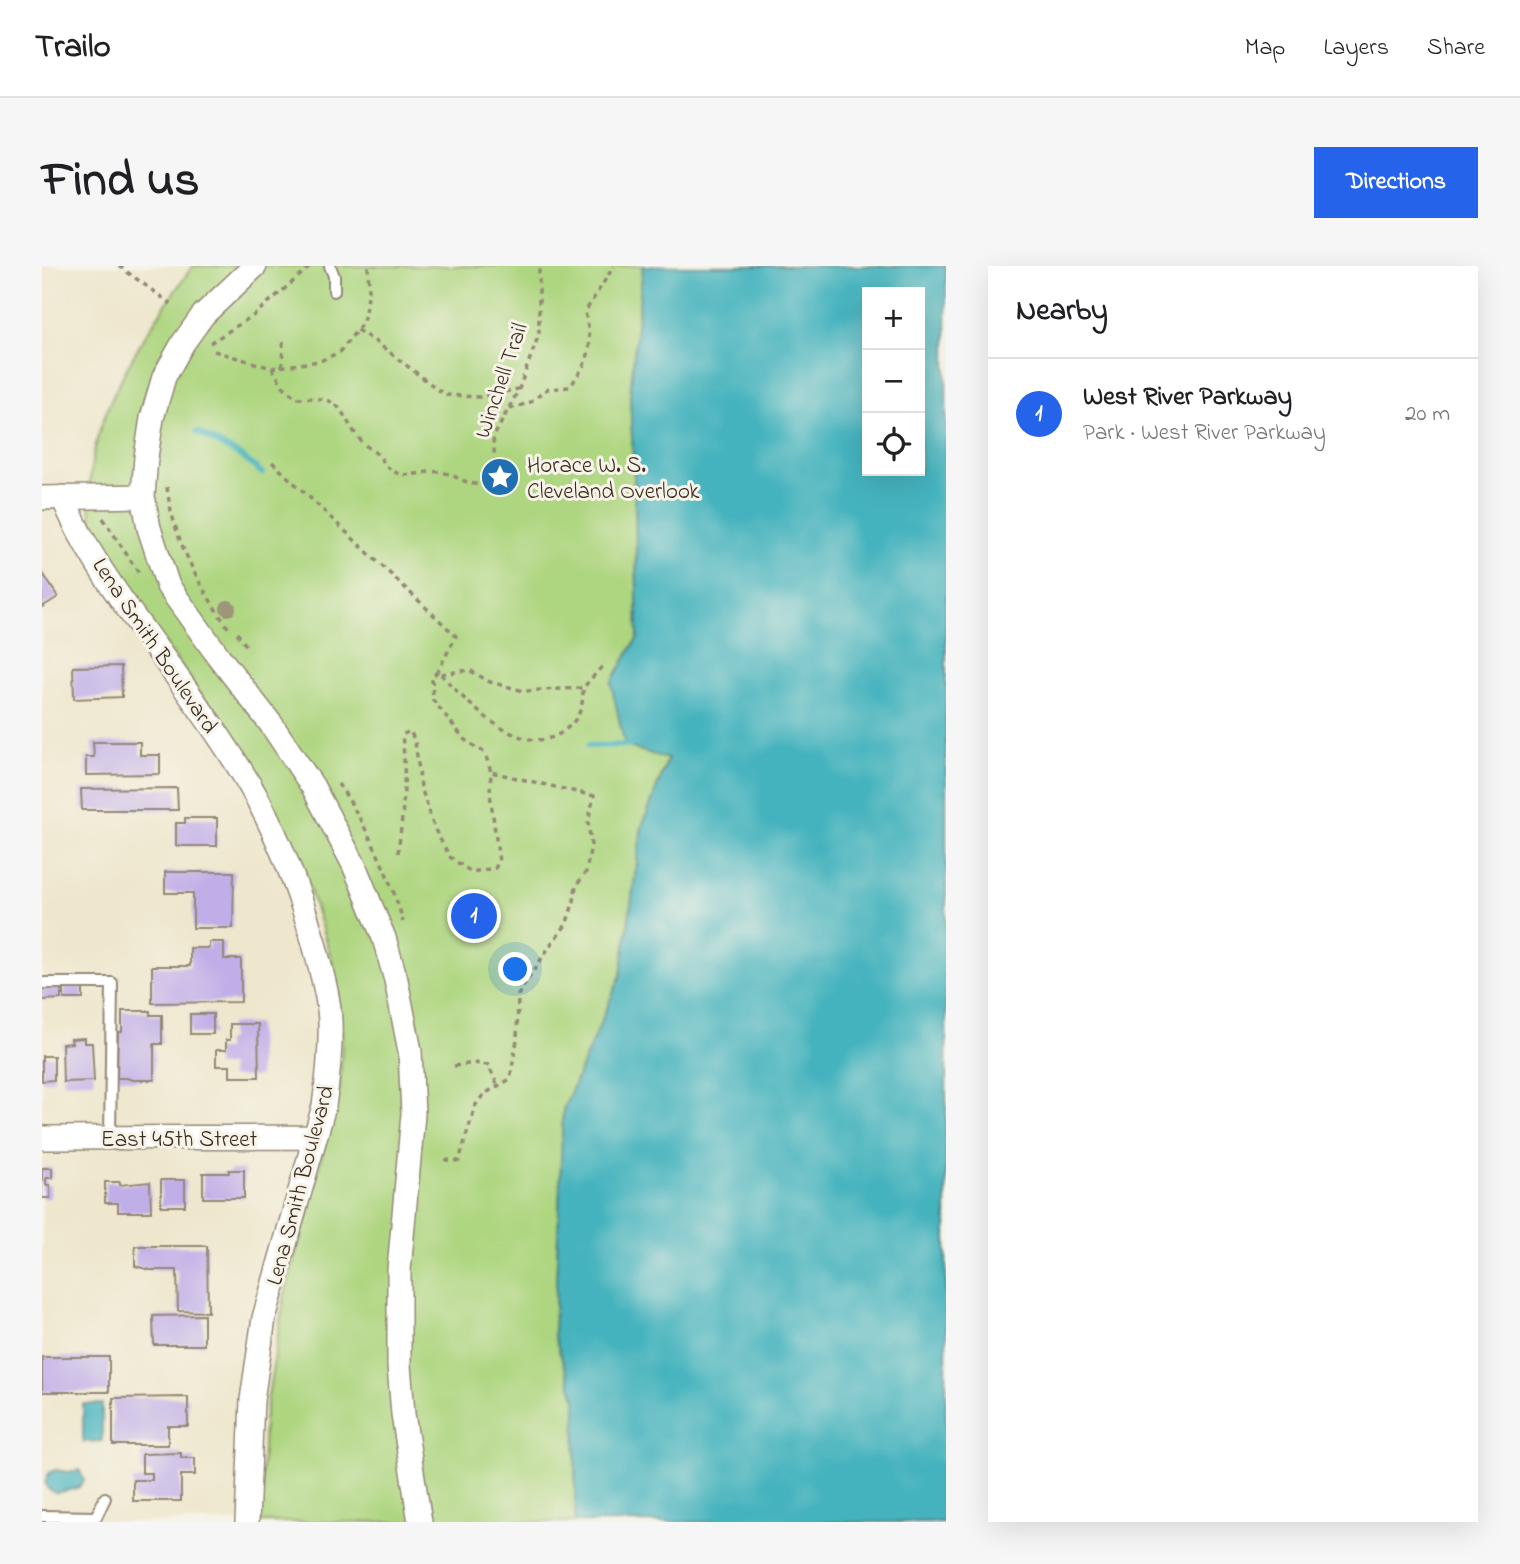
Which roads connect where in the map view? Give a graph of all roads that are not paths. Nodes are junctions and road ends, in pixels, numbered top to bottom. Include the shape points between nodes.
1 (255, 266) edge
2 (330, 266) edge
3 (334, 291) dead end
4 (144, 496) junction
5 (53, 497) edge
6 (42, 983) edge
7 (110, 1137) junction
8 (315, 1137) junction
9 (42, 1138) edge
10 (104, 1498) dead end
11 (42, 1516) edge
12 (247, 1522) edge
13 (420, 1522) edge

1 - 4 street via 203,315 164,377 152,418
2 - 3 lane
4 - 5 street
4 - 13 street via 168,586 313,787 354,865 396,980 410,1051 413,1114 400,1256 399,1365
5 - 8 street, Lena Smith Boulevard via 218,735 258,800 281,849 304,908 330,1019 329,1073
6 - 7 lane via 112,983
7 - 8 street, East 45th Street
7 - 9 street, East 45th Street
8 - 12 street, Lena Smith Boulevard via 264,1318 252,1400
10 - 11 lane via 96,1517

